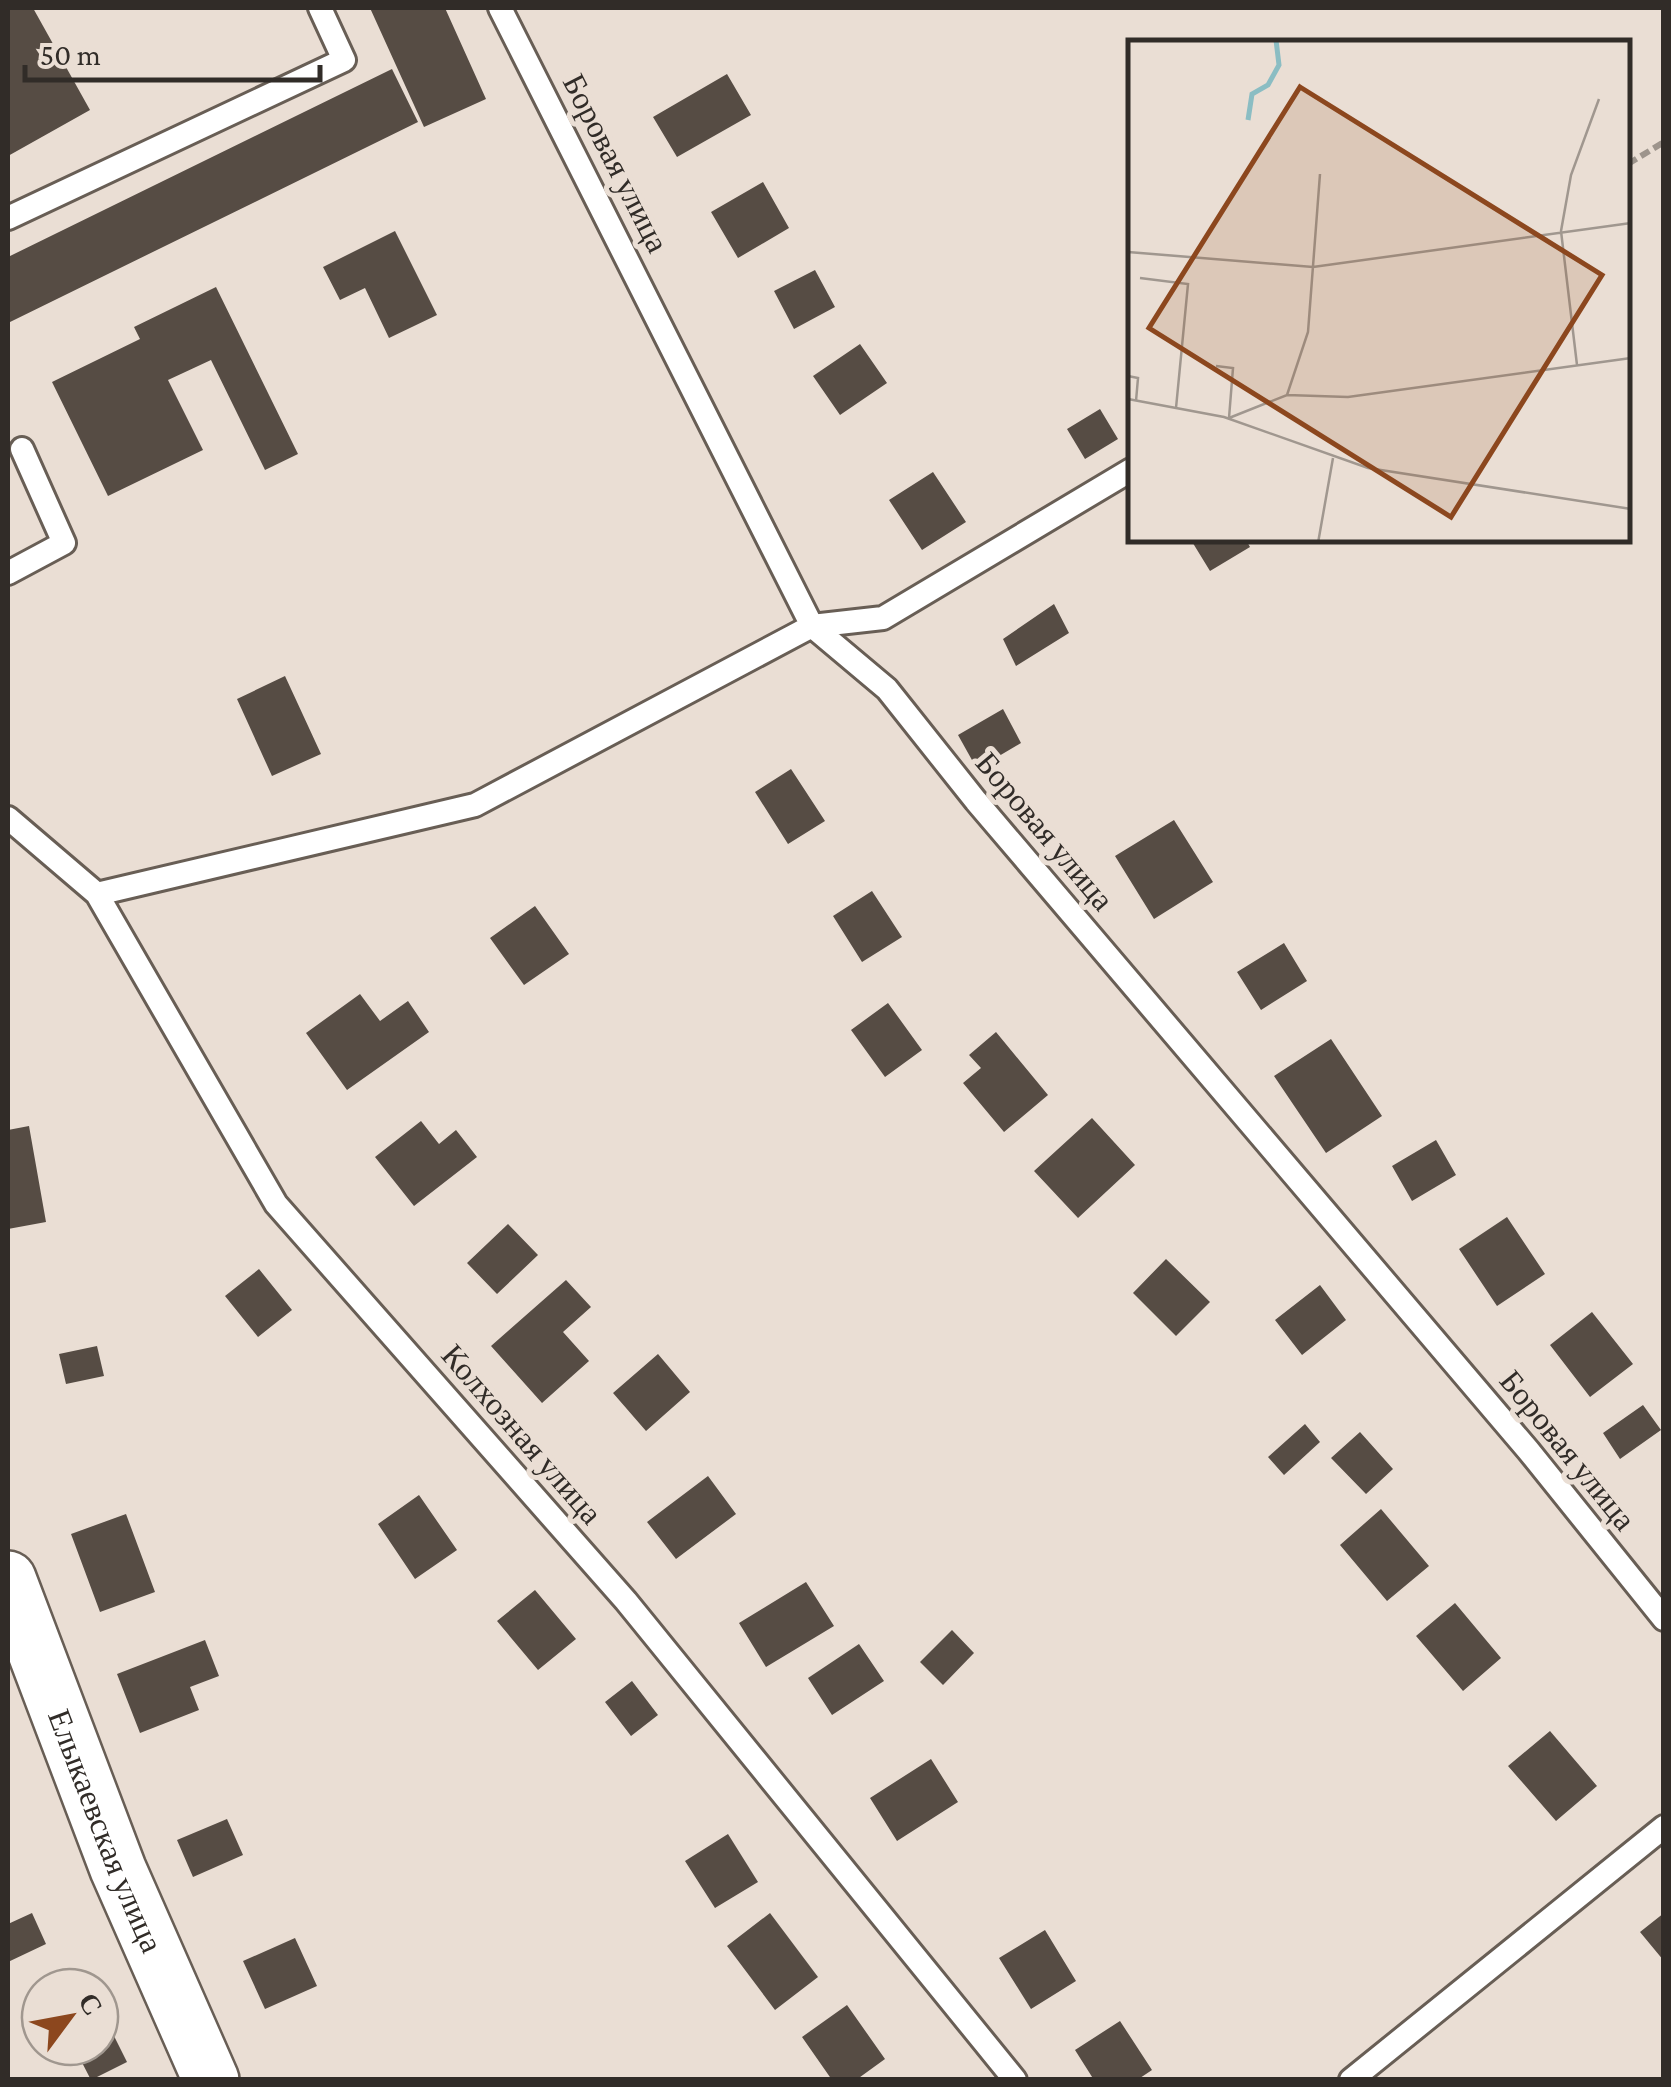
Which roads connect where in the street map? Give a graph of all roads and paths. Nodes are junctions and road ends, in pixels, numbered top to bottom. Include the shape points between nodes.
1 (320, 8) edge
2 (500, 8) edge
3 (1664, 142) edge
4 (1631, 162) edge
5 (8, 218) edge
6 (22, 449) dead end
7 (1128, 472) edge
8 (8, 572) edge
9 (812, 626) junction
10 (8, 818) edge
11 (98, 894) junction
12 (8, 1579) edge
13 (1664, 1619) edge
14 (1664, 1828) edge
15 (210, 2080) edge
16 (1015, 2080) edge
17 (1352, 2080) edge

1 - 5 lane via 344,60
2 - 9 lane, Боровая улица
3 - 4 path
6 - 8 lane via 64,543
7 - 9 lane via 883,618
9 - 11 lane via 474,805
9 - 13 lane, Боровая улица via 887,689
10 - 11 lane, Колхозная улица
11 - 16 lane, Колхозная улица via 276,1204 626,1601
12 - 15 street, Елыкаевская улица via 118,1869
14 - 17 lane

